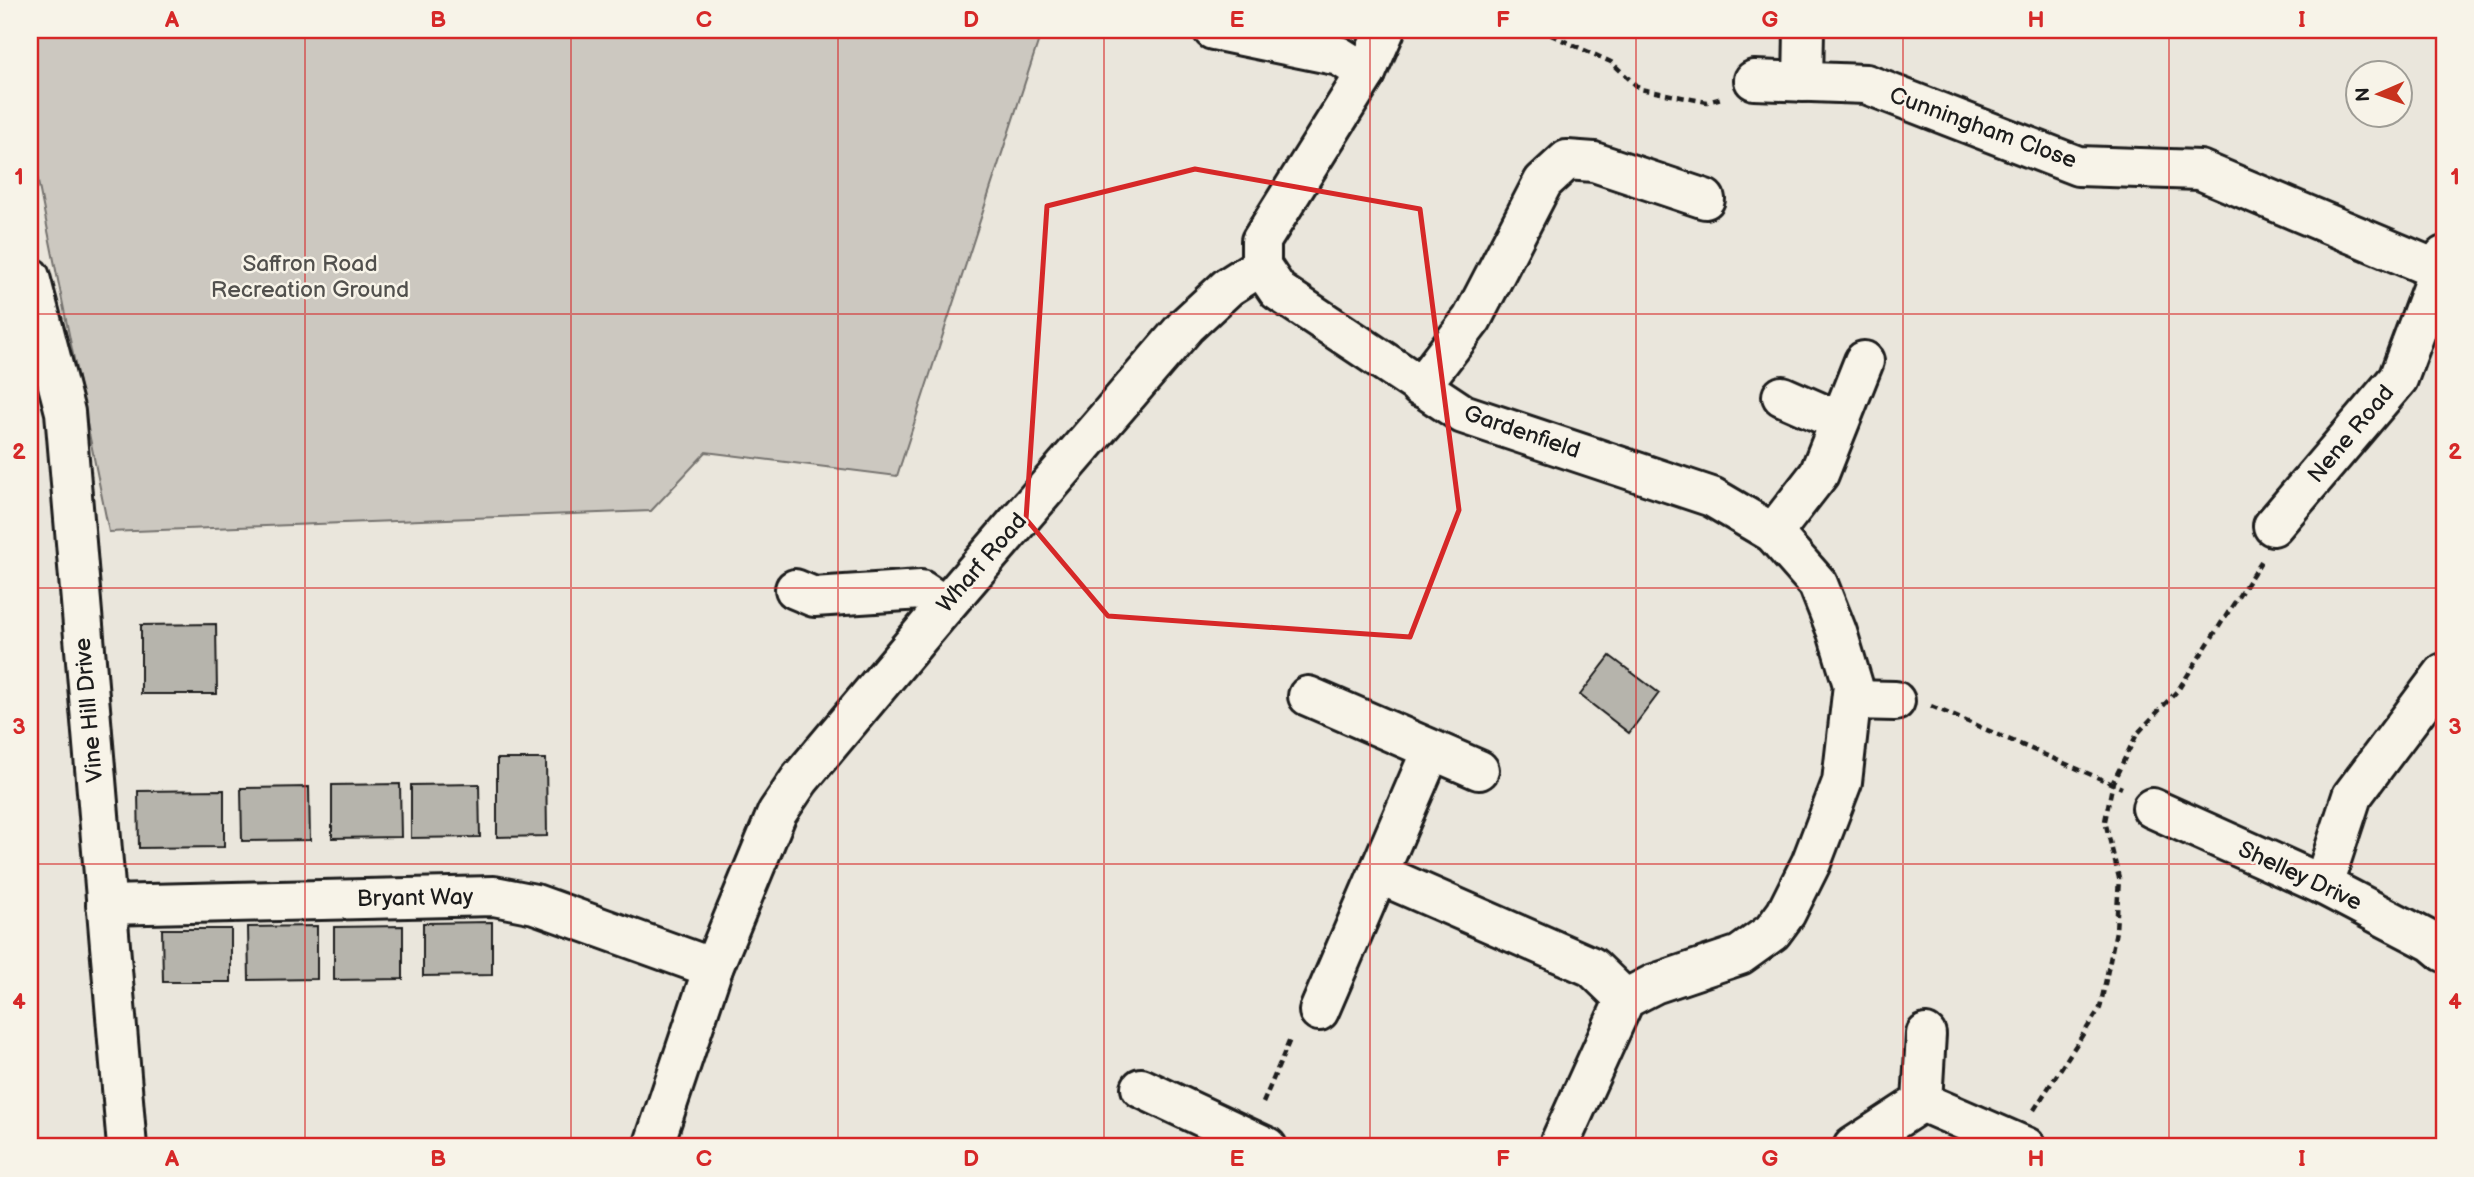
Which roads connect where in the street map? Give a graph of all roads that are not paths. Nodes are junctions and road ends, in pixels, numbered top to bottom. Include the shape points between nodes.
1 (1213, 30) edge
2 (1385, 30) edge
3 (1804, 30) edge
4 (1366, 73) junction
5 (1754, 80) road end
6 (1803, 82) junction
7 (1705, 200) dead end
8 (2441, 263) edge
9 (1261, 266) junction
10 (30, 277) edge
11 (1864, 361) dead end
12 (1420, 387) junction
13 (1782, 396) dead end
14 (1839, 421) junction
15 (2273, 526) dead end
16 (1773, 533) junction
17 (795, 589) dead end
18 (945, 606) junction
19 (2444, 673) edge
20 (1308, 696) dead end
21 (1852, 700) junction
22 (1911, 703) road end
23 (1431, 751) junction
24 (1479, 770) dead end
25 (2152, 808) road end
26 (1379, 874) junction
27 (2323, 885) junction
28 (106, 905) junction
29 (2444, 952) edge
30 (713, 968) junction
31 (1625, 999) junction
32 (1319, 1011) road end
33 (1926, 1034) dead end
34 (1141, 1088) dead end
35 (1922, 1102) junction
36 (1263, 1146) edge
37 (127, 1147) edge
38 (653, 1147) edge
39 (1558, 1147) edge
40 (1853, 1147) edge
41 (2026, 1147) edge

1 - 4 street via 1339,56
2 - 4 street
3 - 6 street
4 - 9 street via 1261,240
5 - 6 street, Cunningham Close
6 - 8 street, Cunningham Close via 1866,84 2078,166 2200,170
7 - 12 street via 1594,162 1567,160 1543,182 1472,319
8 - 15 street, Nene Road via 2398,379
9 - 12 street, Gardenfield via 1278,291
9 - 18 street, Wharf Road via 1228,287 1187,325
10 - 28 street, Vine Hill Drive via 65,412
11 - 14 street
12 - 16 street, Gardenfield via 1463,414 1712,497
13 - 14 street
14 - 16 street via 1819,474
16 - 21 street, Gardenfield via 1818,584 1853,685
17 - 18 street via 814,597 921,590
18 - 30 street, Wharf Road via 800,779 777,813
19 - 27 street via 2352,796
20 - 23 street
21 - 22 street
21 - 31 street, Gardenfield via 1842,782 1811,863 1772,932 1740,955 1654,984
23 - 24 street
23 - 26 street
25 - 27 street, Shelley Drive
26 - 31 street via 1592,967
26 - 32 street
27 - 29 street, Shelley Drive
28 - 30 street, Bryant Way via 494,896 535,904
28 - 37 street, Vine Hill Drive
30 - 38 street, Wharf Road
31 - 39 street
33 - 35 street
34 - 36 street
35 - 40 street
35 - 41 street

